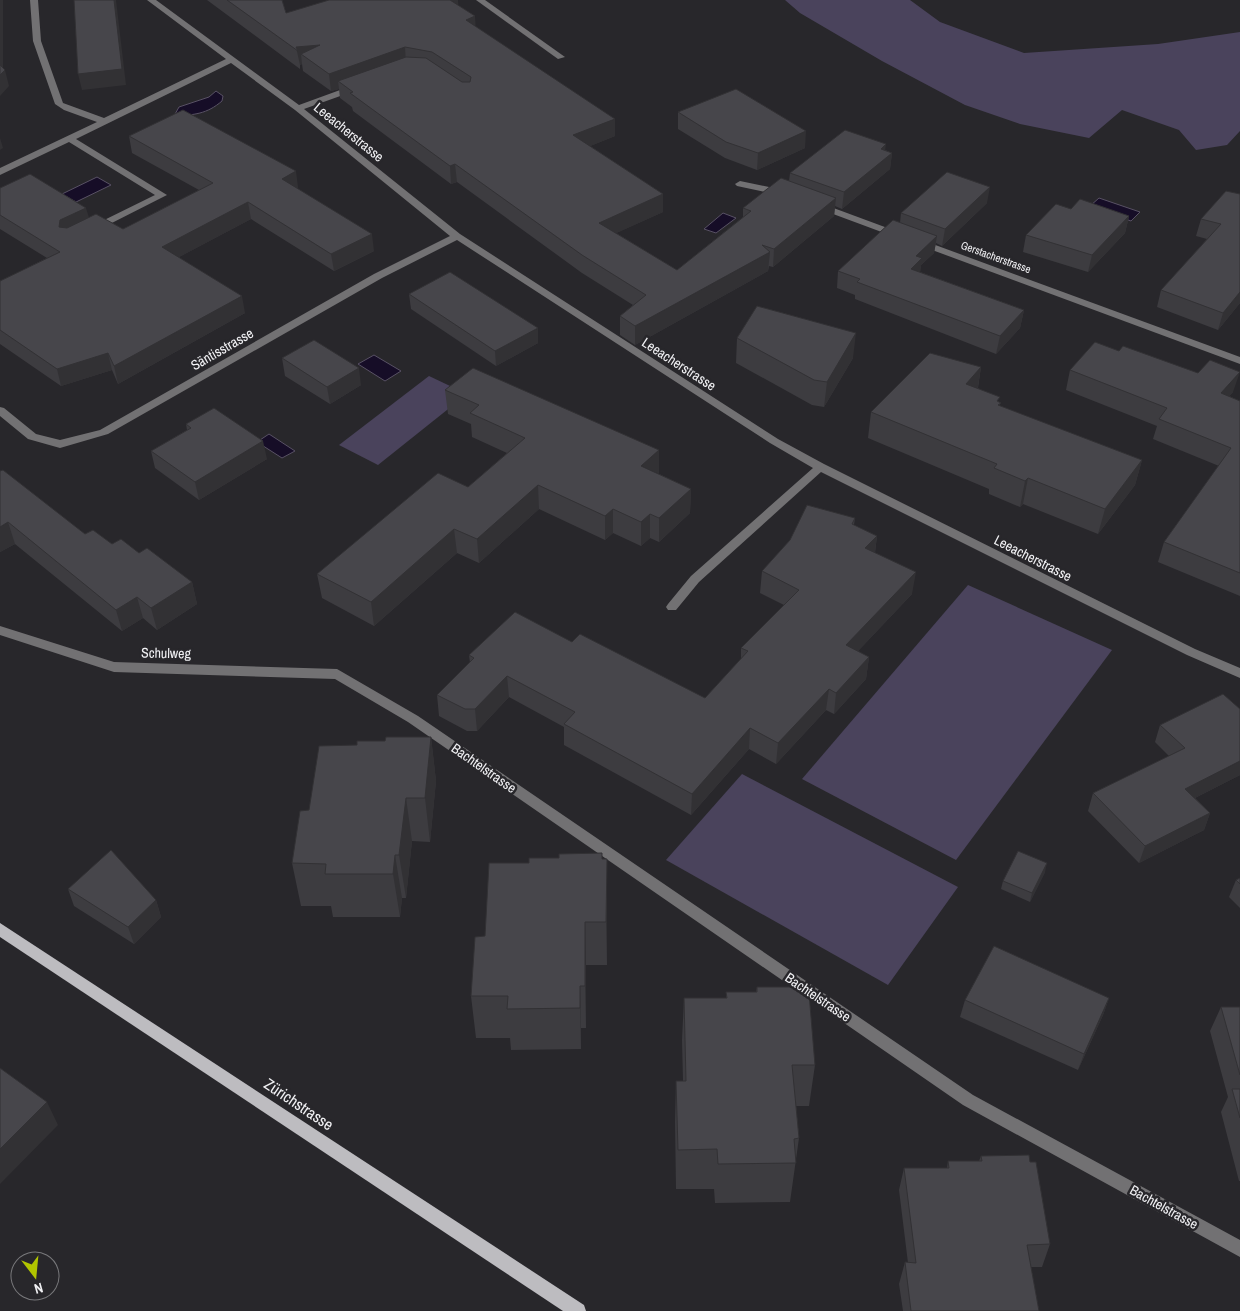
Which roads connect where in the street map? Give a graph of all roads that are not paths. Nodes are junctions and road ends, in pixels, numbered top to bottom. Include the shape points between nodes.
1 (34, 0) edge
2 (151, 0) edge
3 (480, 0) edge
4 (561, 58) dead end
5 (231, 60) junction
6 (361, 85) edge
7 (298, 108) junction
8 (106, 122) junction
9 (70, 139) junction
10 (0, 172) edge
11 (740, 184) dead end
12 (794, 197) edge
13 (813, 204) edge
14 (85, 233) edge
15 (457, 236) junction
16 (1240, 361) edge
17 (0, 410) edge
18 (820, 467) junction
19 (672, 607) dead end
20 (0, 630) edge
21 (1240, 673) edge
22 (337, 674) joint
23 (0, 928) edge
24 (1240, 1249) edge
25 (578, 1311) edge

1 - 8 street via 38,41 60,104
2 - 5 street, Leeacherstrasse
3 - 4 street
5 - 7 street, Leeacherstrasse
5 - 8 street
6 - 7 street
7 - 15 street, Leeacherstrasse
8 - 9 street
9 - 10 street
9 - 14 street via 162,195
11 - 12 street via 776,190
13 - 16 street, Gerstacherstrasse
15 - 17 street, Säntisstrasse via 378,276 104,432 60,444 32,437
15 - 18 street, Leeacherstrasse via 706,398
18 - 19 street via 695,580
18 - 21 street, Leeacherstrasse via 1191,652
20 - 22 street, Schulweg via 114,667
22 - 24 street, Bachtelstrasse via 413,719 968,1100
23 - 25 main road, Zürichstrasse

